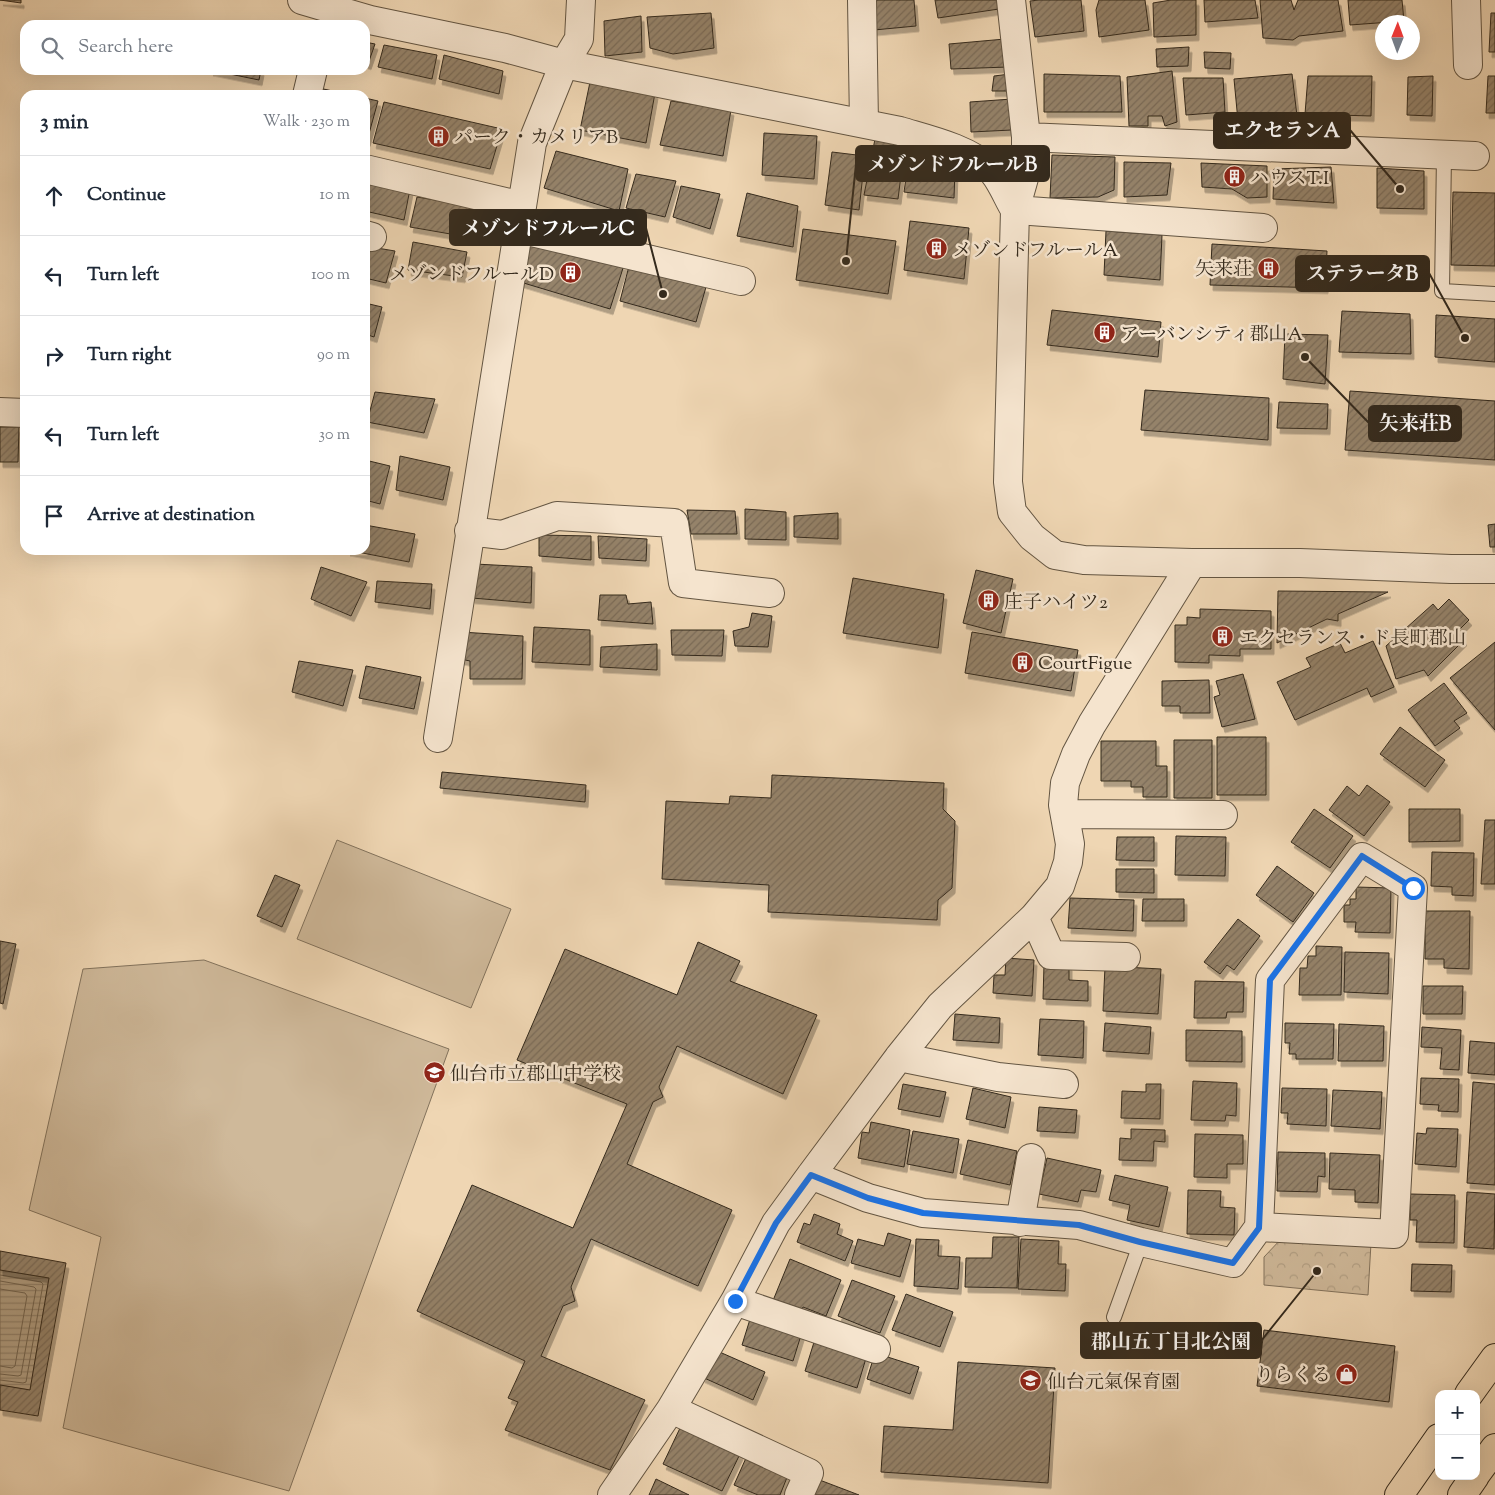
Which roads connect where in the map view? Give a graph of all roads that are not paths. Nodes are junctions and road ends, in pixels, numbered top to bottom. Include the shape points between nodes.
1 (581, 0) edge
2 (862, 0) edge
3 (1011, 0) edge
4 (1466, 0) edge
5 (317, 11) edge
6 (564, 64) junction
7 (1468, 65) dead end
8 (312, 75) edge
9 (308, 90) edge
10 (864, 123) junction
11 (1026, 137) junction
12 (1444, 155) junction
13 (1475, 156) dead end
14 (370, 171) edge
15 (1015, 210) junction
16 (520, 217) junction
17 (1263, 228) dead end
18 (741, 281) dead end
19 (1495, 294) edge
20 (0, 412) edge
21 (20, 413) edge
22 (470, 531) junction
23 (1192, 563) junction
24 (1495, 569) edge
25 (770, 593) dead end
26 (438, 738) dead end
27 (1065, 814) junction
28 (1223, 815) dead end
29 (1034, 917) junction
30 (1126, 958) dead end
31 (899, 1057) junction
32 (1064, 1084) dead end
33 (1030, 1158) dead end
34 (811, 1175) junction
35 (1020, 1222) junction
36 (1259, 1228) junction
37 (1140, 1242) junction
38 (735, 1301) junction
39 (1114, 1317) dead end
40 (876, 1349) dead end
41 (1495, 1358) edge
42 (1472, 1390) edge
43 (671, 1409) junction
44 (1435, 1444) edge
45 (1495, 1448) edge
46 (1480, 1469) edge
47 (1472, 1480) edge
48 (612, 1495) edge
49 (799, 1495) edge
50 (1399, 1495) edge
51 (1462, 1495) edge

1 - 6 street via 579,39
2 - 10 street
3 - 11 street
4 - 7 street
5 - 6 street via 505,48
6 - 10 street
6 - 16 street via 532,143
8 - 9 street
10 - 15 street via 900,130 969,156 992,171
11 - 12 street
11 - 15 street via 1026,171
12 - 13 street
12 - 19 lane via 1442,291
14 - 16 street
15 - 17 street
15 - 23 street via 1008,482 1012,512 1032,537 1055,555 1084,560
16 - 18 street
16 - 22 street
20 - 21 street
22 - 25 street via 502,535 557,516 674,523 683,583
22 - 26 street
23 - 24 street
23 - 27 street via 1076,754 1065,782
27 - 28 street
27 - 29 street via 1070,844 1068,862 1060,886
29 - 30 street via 1051,955
29 - 31 street via 940,1006
31 - 32 street via 998,1077
31 - 34 street
33 - 35 street
34 - 35 street via 868,1198 923,1213
34 - 38 street via 776,1223
35 - 37 street via 1079,1225
36 - 36 street via 1270,980 1362,856 1413,888 1394,1234
36 - 37 street via 1233,1263
37 - 39 lane
38 - 40 street
38 - 43 street
41 - 42 highway
43 - 48 street
43 - 49 street via 809,1472
44 - 50 highway
45 - 46 highway
47 - 51 highway

